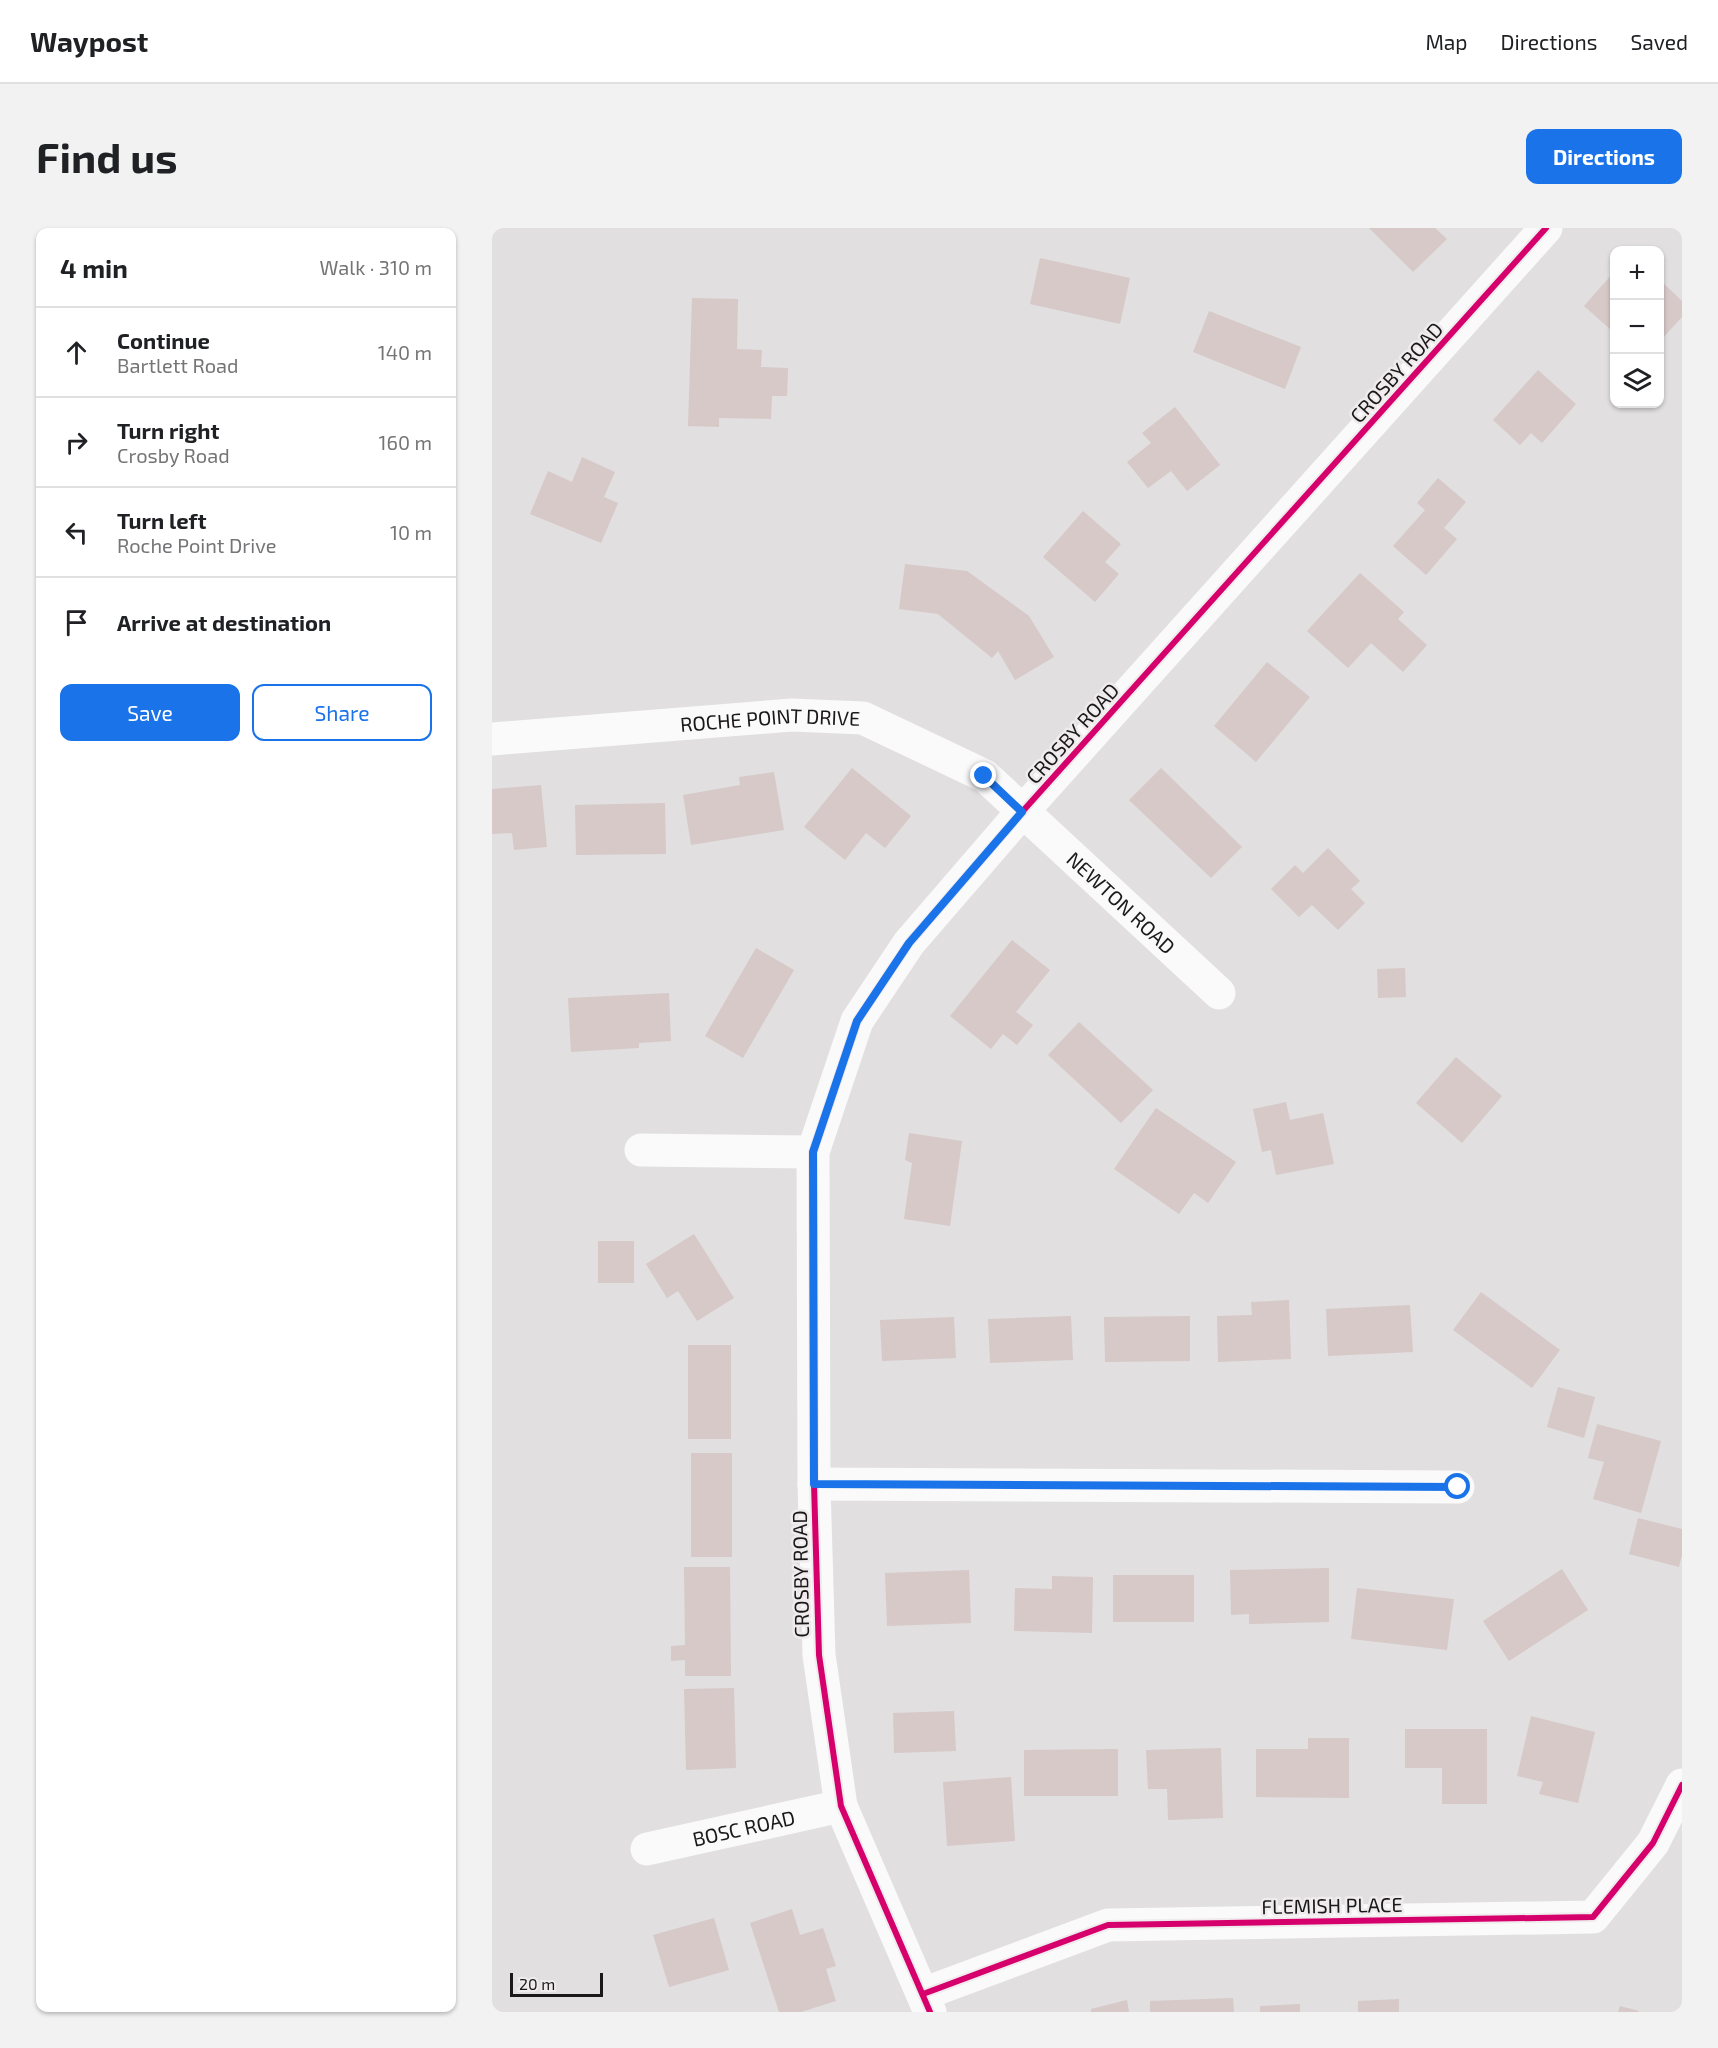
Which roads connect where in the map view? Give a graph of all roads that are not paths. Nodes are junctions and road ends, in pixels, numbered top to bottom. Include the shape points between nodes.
1 (1546, 228) edge
2 (492, 739) edge
3 (1022, 812) junction
4 (1219, 993) dead end
5 (641, 1150) dead end
6 (813, 1152) junction
7 (814, 1484) junction
8 (1458, 1487) dead end
9 (1682, 1785) edge
10 (841, 1806) junction
11 (647, 1849) dead end
12 (927, 2003) edge

1 - 3 street, CROSBY ROAD
2 - 3 street, ROCHE POINT DRIVE via 792,715 863,718 984,776
3 - 4 street, NEWTON ROAD
3 - 6 street, CROSBY ROAD via 909,943 857,1021
5 - 6 street
6 - 7 street, CROSBY ROAD
7 - 8 street
7 - 10 street, CROSBY ROAD via 819,1655
9 - 12 street, FLEMISH PLACE via 1653,1843 1593,1917 1108,1925
10 - 11 street, BOSC ROAD
10 - 12 street, CROSBY ROAD

